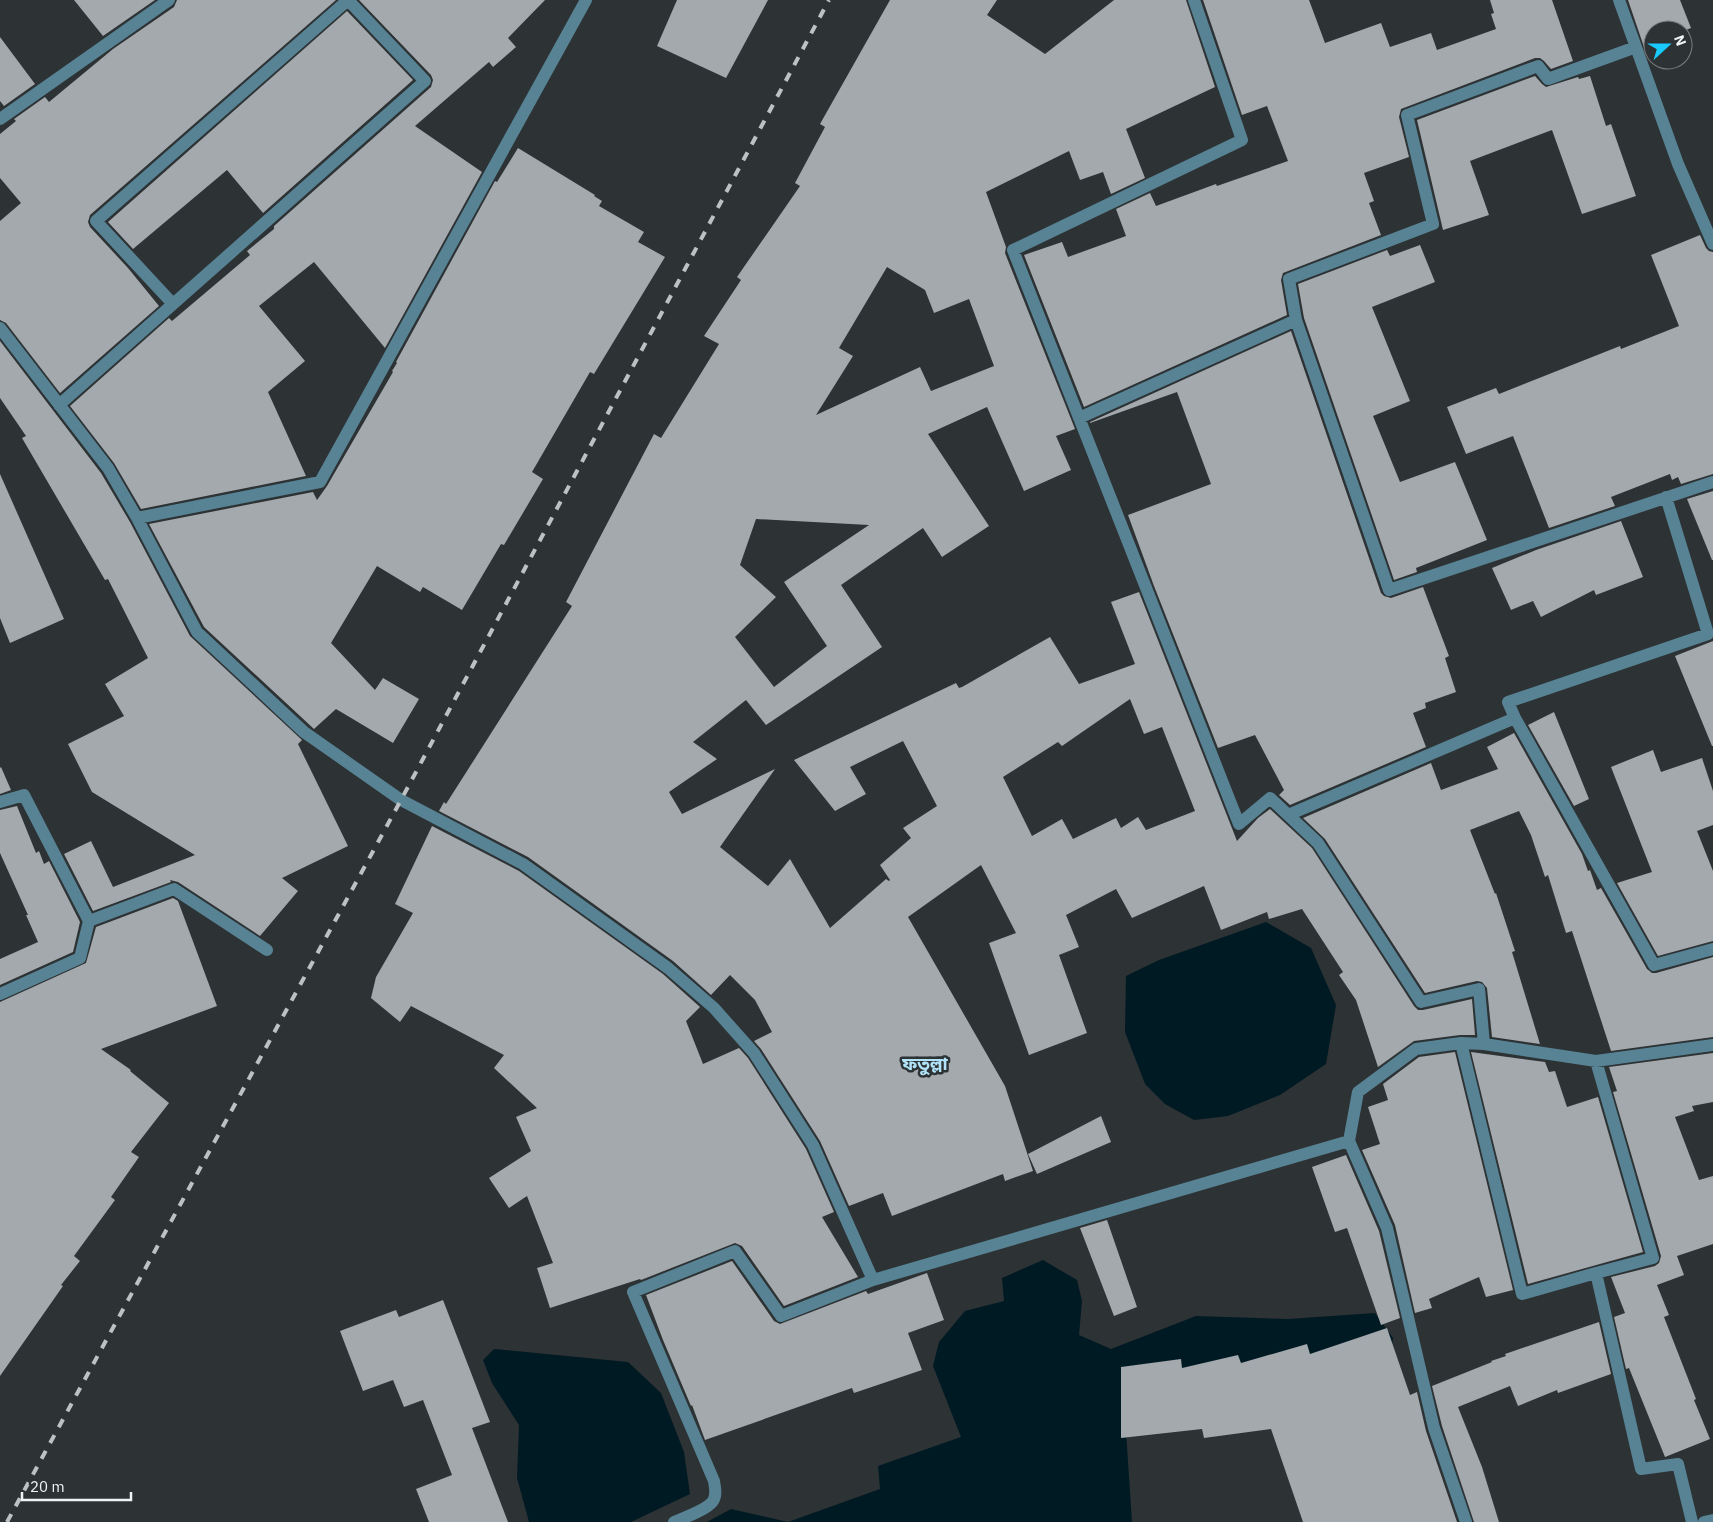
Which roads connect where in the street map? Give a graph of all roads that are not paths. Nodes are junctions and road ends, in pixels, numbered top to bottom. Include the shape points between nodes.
1 (169, 0) edge
2 (348, 0) edge
3 (586, 0) edge
4 (1194, 0) edge
5 (1620, 0) edge
6 (1636, 47) junction
7 (0, 119) edge
8 (1713, 244) edge
9 (173, 304) junction
10 (1296, 320) junction
11 (0, 328) edge
12 (59, 405) junction
13 (1080, 418) junction
14 (1713, 482) edge
15 (1666, 497) junction
16 (137, 518) junction
17 (1516, 718) junction
18 (0, 802) edge
19 (1288, 815) junction
20 (89, 921) junction
21 (1713, 949) edge
22 (267, 950) dead end
23 (0, 994) edge
24 (1461, 1043) junction
25 (1484, 1044) junction
26 (1713, 1045) edge
27 (1596, 1061) junction
28 (1349, 1141) junction
29 (1596, 1273) junction
30 (873, 1280) junction
31 (1713, 1520) edge
32 (674, 1522) edge
33 (1466, 1522) edge
34 (1692, 1522) edge
35 (1704, 1522) edge

1 - 7 street
2 - 9 street via 425,81
2 - 9 street via 96,221
3 - 16 street via 320,482
4 - 13 street via 1242,140 1013,250
5 - 6 street
6 - 8 street via 1678,164
6 - 10 street via 1548,79 1538,66 1407,115 1432,224 1289,279
9 - 12 street
10 - 13 street
10 - 15 street via 1389,590
11 - 12 street
12 - 16 street via 108,468
13 - 19 street via 1239,824 1270,798
14 - 15 street
15 - 17 street via 1708,634 1508,702
16 - 30 street via 197,632 304,732 401,800 523,864 668,968 714,1008 754,1053 813,1145
17 - 19 street
17 - 21 street via 1654,965
18 - 20 street via 24,795
19 - 25 street via 1318,843 1421,1002 1479,989
20 - 22 street via 174,889
20 - 23 street via 80,958
24 - 25 street
24 - 28 street via 1416,1048 1358,1092
24 - 29 street via 1522,1294
25 - 27 street
26 - 27 street
27 - 29 street via 1653,1258
28 - 30 street
28 - 33 street via 1387,1228 1434,1428
29 - 34 street via 1641,1469 1678,1464
30 - 32 street via 781,1316 734,1251 633,1292 714,1481 716,1494 713,1502
31 - 35 street

